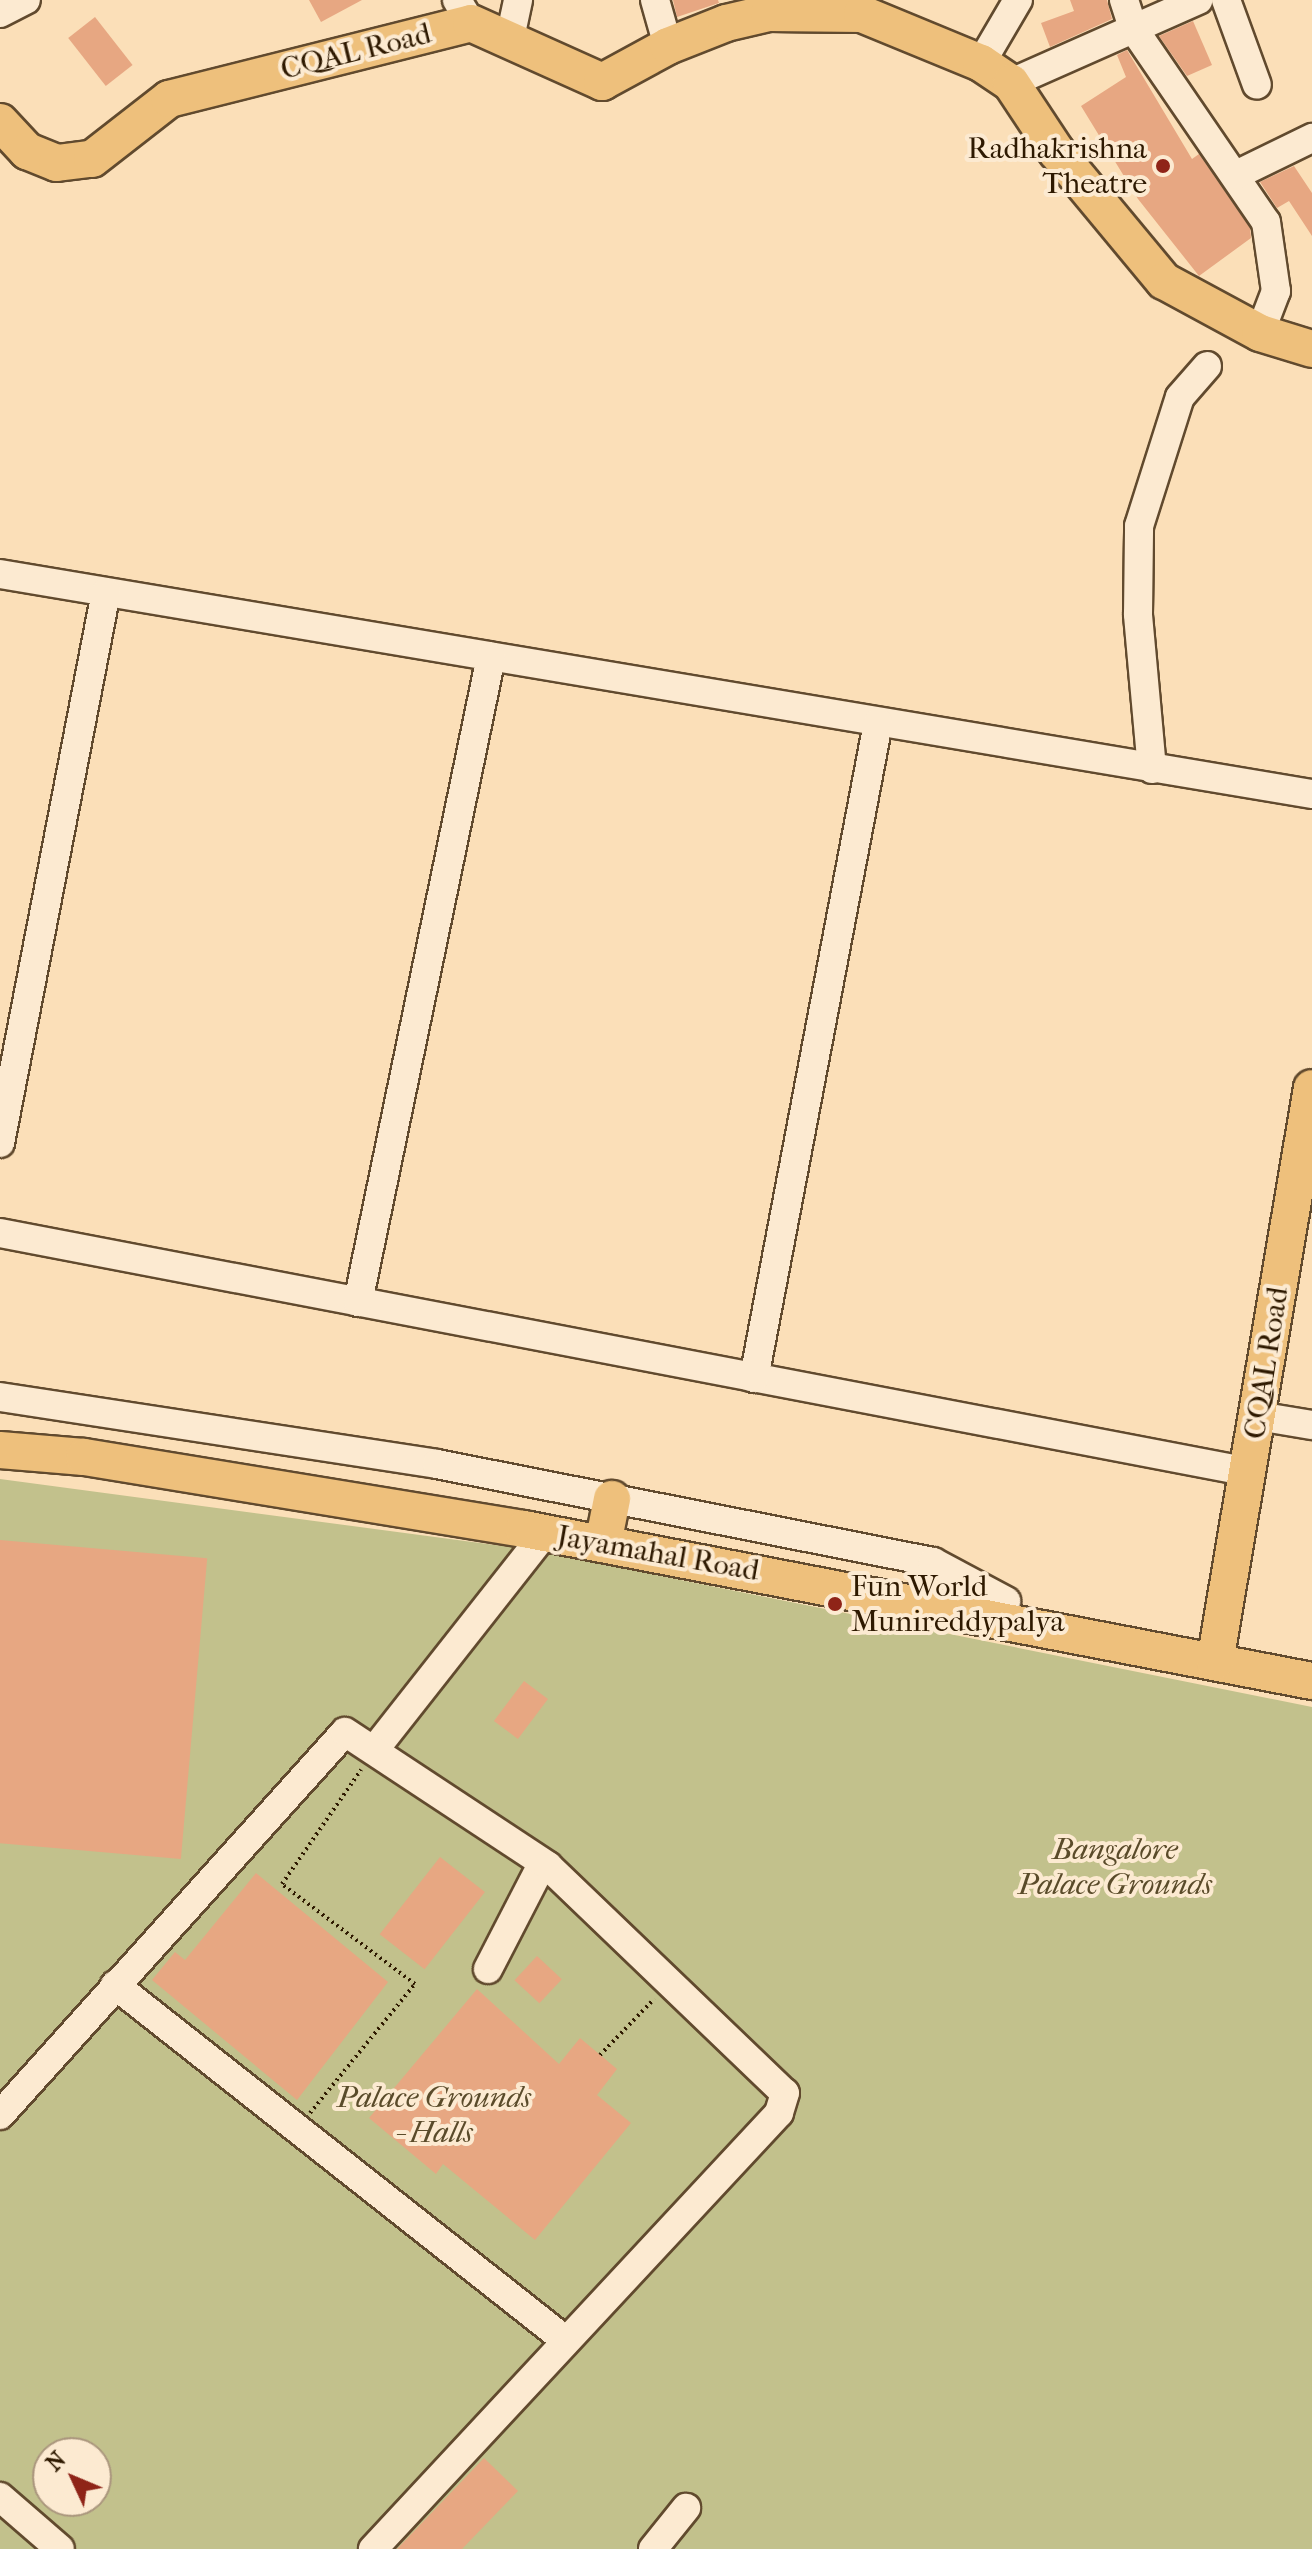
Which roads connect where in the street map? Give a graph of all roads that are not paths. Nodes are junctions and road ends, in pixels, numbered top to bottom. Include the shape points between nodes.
1 (26, 0) edge
2 (518, 0) edge
3 (655, 0) edge
4 (1018, 0) edge
5 (1124, 0) edge
6 (1198, 0) edge
7 (1226, 0) edge
8 (860, 7) edge
9 (464, 12) edge
10 (0, 13) edge
11 (1133, 28) junction
12 (510, 38) junction
13 (668, 46) junction
14 (981, 63) junction
15 (1011, 83) junction
16 (1257, 85) dead end
17 (0, 122) edge
18 (1312, 138) edge
19 (1236, 175) junction
20 (1260, 333) junction
21 (1312, 349) edge
22 (1207, 366) dead end
23 (0, 574) edge
24 (106, 592) junction
25 (491, 657) junction
26 (878, 723) junction
27 (1152, 769) junction
28 (1312, 794) edge
29 (1312, 1088) edge
30 (0, 1143) edge
31 (0, 1233) edge
32 (358, 1302) junction
33 (754, 1378) junction
34 (0, 1397) edge
35 (1258, 1416) junction
36 (1312, 1425) edge
37 (0, 1436) edge
38 (0, 1450) edge
39 (1249, 1472) junction
40 (607, 1523) junction
41 (532, 1525) junction
42 (1218, 1650) junction
43 (1312, 1657) edge
44 (1312, 1681) edge
45 (375, 1749) junction
46 (518, 1846) junction
47 (537, 1874) junction
48 (618, 1944) junction
49 (488, 1969) dead end
50 (115, 1985) junction
51 (710, 2032) junction
52 (0, 2115) edge
53 (555, 2332) junction
54 (0, 2497) edge
55 (686, 2508) dead end
56 (60, 2549) edge
57 (352, 2549) edge
58 (373, 2549) edge
59 (653, 2549) edge

1 - 10 street
2 - 12 street
3 - 13 street
4 - 14 street
5 - 11 street
6 - 11 street
7 - 16 street
8 - 13 main road, CQAL Road via 769,13
8 - 14 main road, CQAL Road
9 - 12 main road, CQAL Road
9 - 17 main road, CQAL Road via 169,99 92,159 57,163 27,151
11 - 15 street
11 - 19 street
12 - 13 main road, CQAL Road via 595,82
14 - 15 main road, CQAL Road
15 - 20 main road, CQAL Road via 1056,151 1154,271
18 - 19 street
19 - 20 street via 1266,222 1274,260 1276,291
20 - 21 main road, CQAL Road
22 - 27 street via 1180,397 1139,526 1138,614
23 - 24 street
24 - 25 street
24 - 30 street
25 - 26 street
25 - 32 street
26 - 27 street
26 - 33 street
27 - 28 street
29 - 35 main road, CQAL Road
31 - 32 street
32 - 33 street
33 - 39 street
34 - 40 street via 247,1432
35 - 36 street
35 - 39 main road, CQAL Road
37 - 41 main road, Jayamahal Road via 94,1442
38 - 41 main road, Jayamahal Road via 84,1457
39 - 42 main road, CQAL Road
40 - 41 main road, Jayamahal Road
40 - 42 main road, Jayamahal Road
40 - 42 main road, Jayamahal Road via 1006,1601
41 - 45 street
42 - 43 main road, Jayamahal Road
42 - 44 main road, Jayamahal Road
45 - 46 street
45 - 50 street via 354,1734 336,1737
46 - 47 street
46 - 48 street via 548,1866
47 - 48 street
47 - 49 street
48 - 51 street
48 - 51 street via 658,1993
50 - 52 street
50 - 53 street
51 - 53 street via 766,2102 761,2112
51 - 58 street via 785,2093 785,2104
53 - 57 street
54 - 56 street
55 - 59 street

